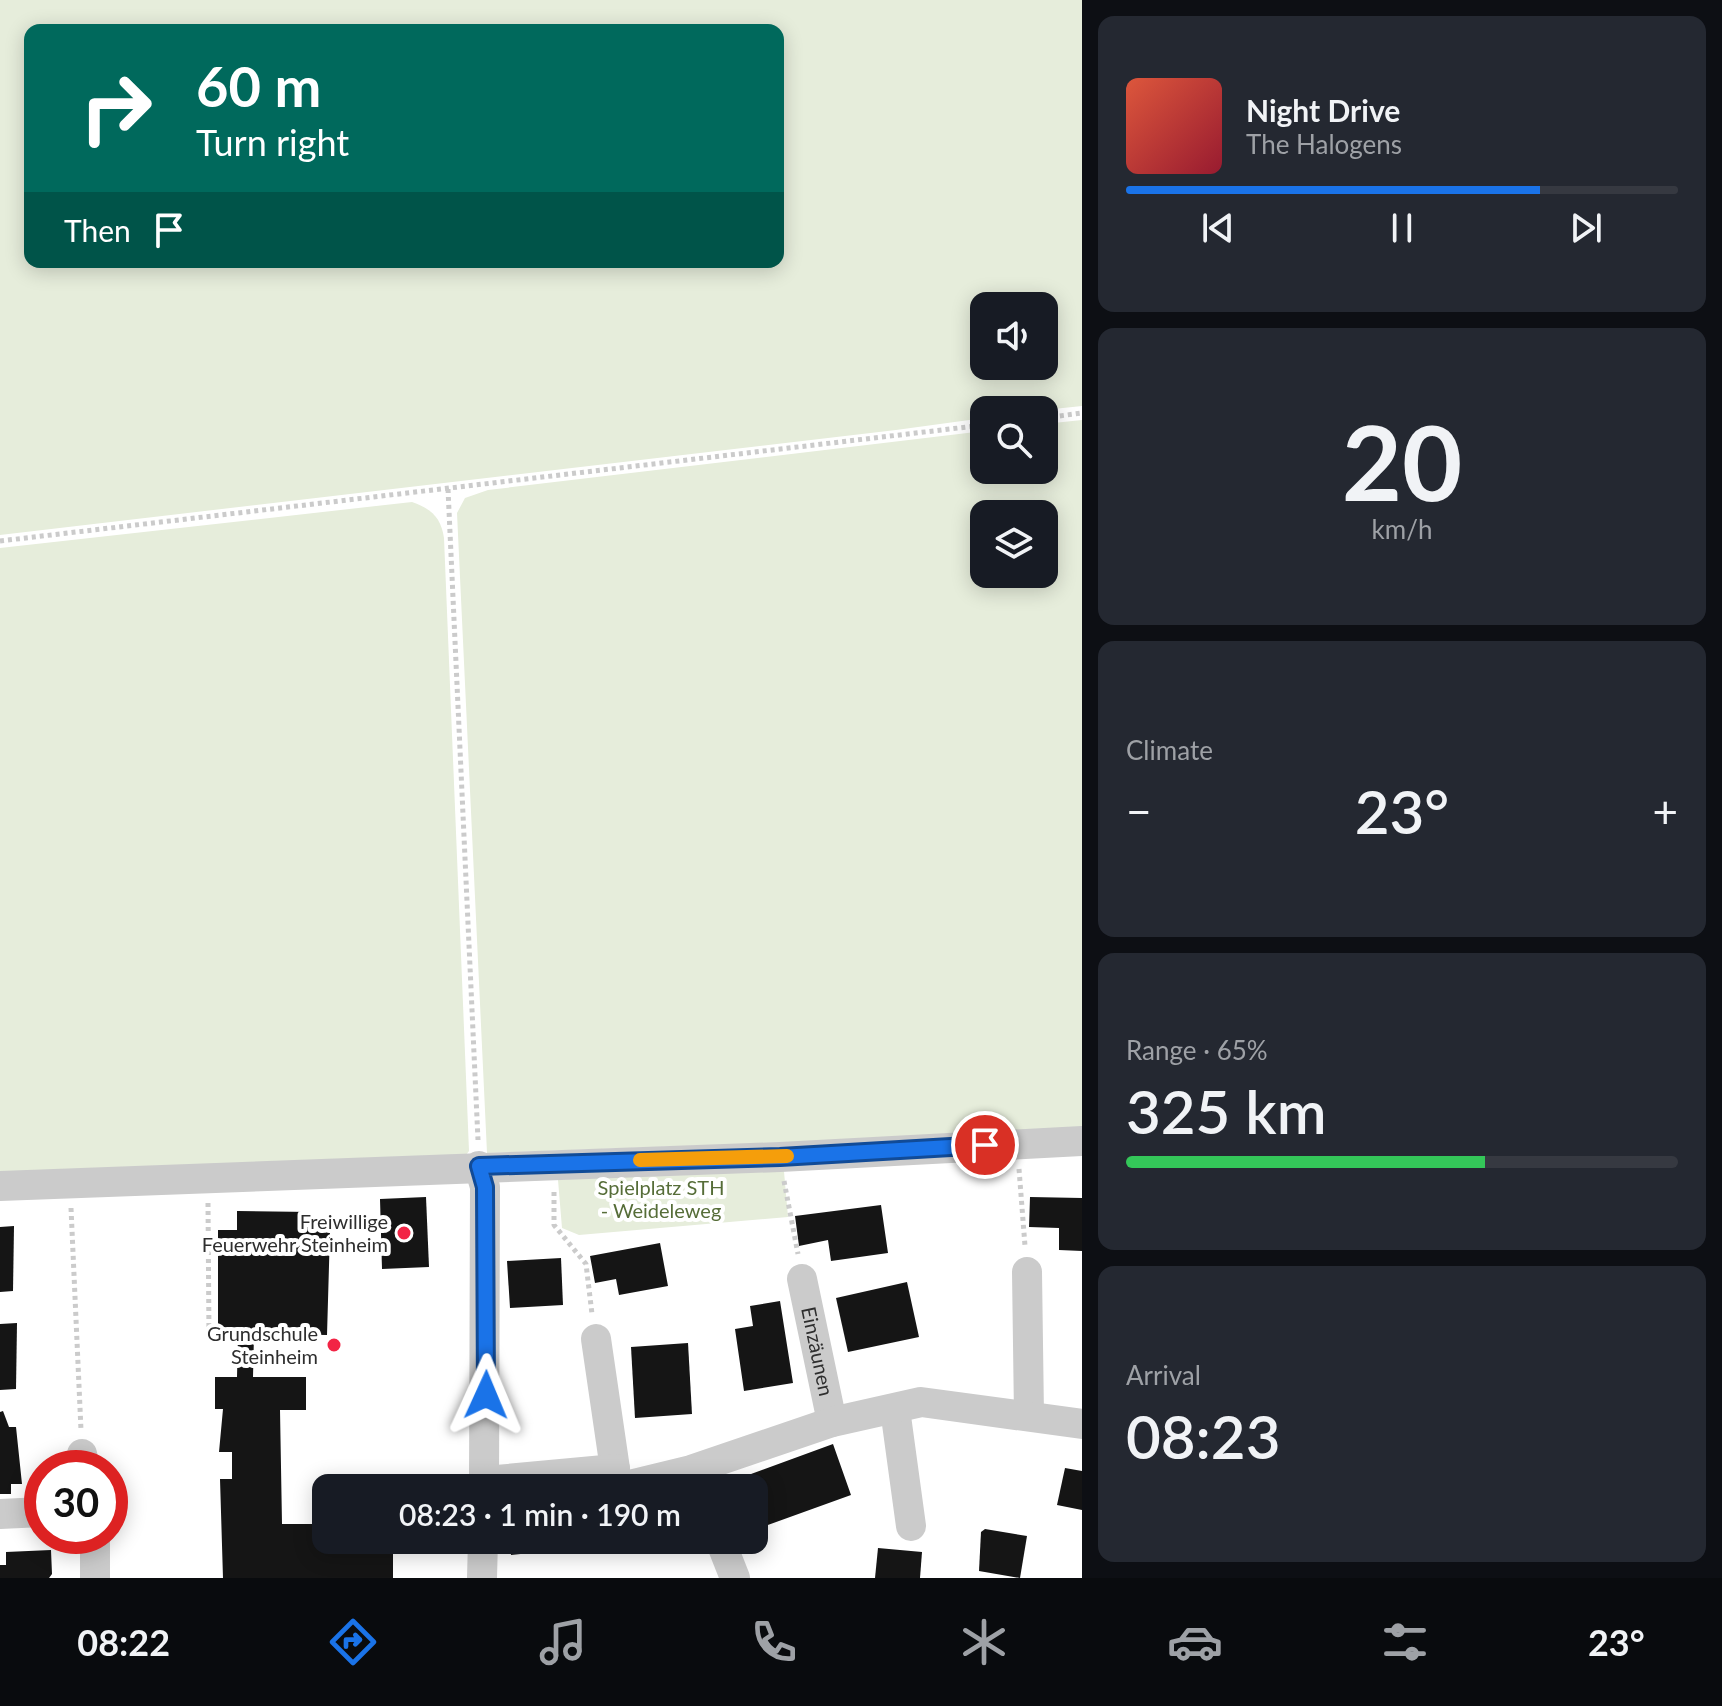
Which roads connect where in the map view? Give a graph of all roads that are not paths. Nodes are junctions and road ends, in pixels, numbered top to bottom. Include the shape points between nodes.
1 (1082, 1141) edge
2 (479, 1166) junction
3 (0, 1186) edge
4 (1027, 1272) road end
5 (802, 1279) road end
6 (596, 1339) road end
7 (895, 1409) junction
8 (1029, 1416) junction
9 (832, 1422) junction
10 (1082, 1424) edge
11 (615, 1469) junction
12 (484, 1474) edge
13 (571, 1474) edge
14 (616, 1474) edge
15 (706, 1474) edge
16 (24, 1513) edge
17 (0, 1514) edge
18 (911, 1526) dead end
19 (95, 1554) edge
20 (483, 1554) edge
21 (726, 1554) edge
22 (95, 1578) edge
23 (482, 1578) edge
24 (735, 1578) edge

1 - 2 street
2 - 3 street
2 - 12 street via 485,1187
4 - 8 street
5 - 9 street, Einzäunen
6 - 11 street
7 - 8 street, Einzäunen via 921,1402
7 - 9 street, Einzäunen
7 - 18 street
8 - 10 street, Einzäunen
9 - 15 street, Einzäunen
11 - 13 street
11 - 14 street, Einzäunen
16 - 17 street
19 - 22 street
20 - 23 street
21 - 24 street

